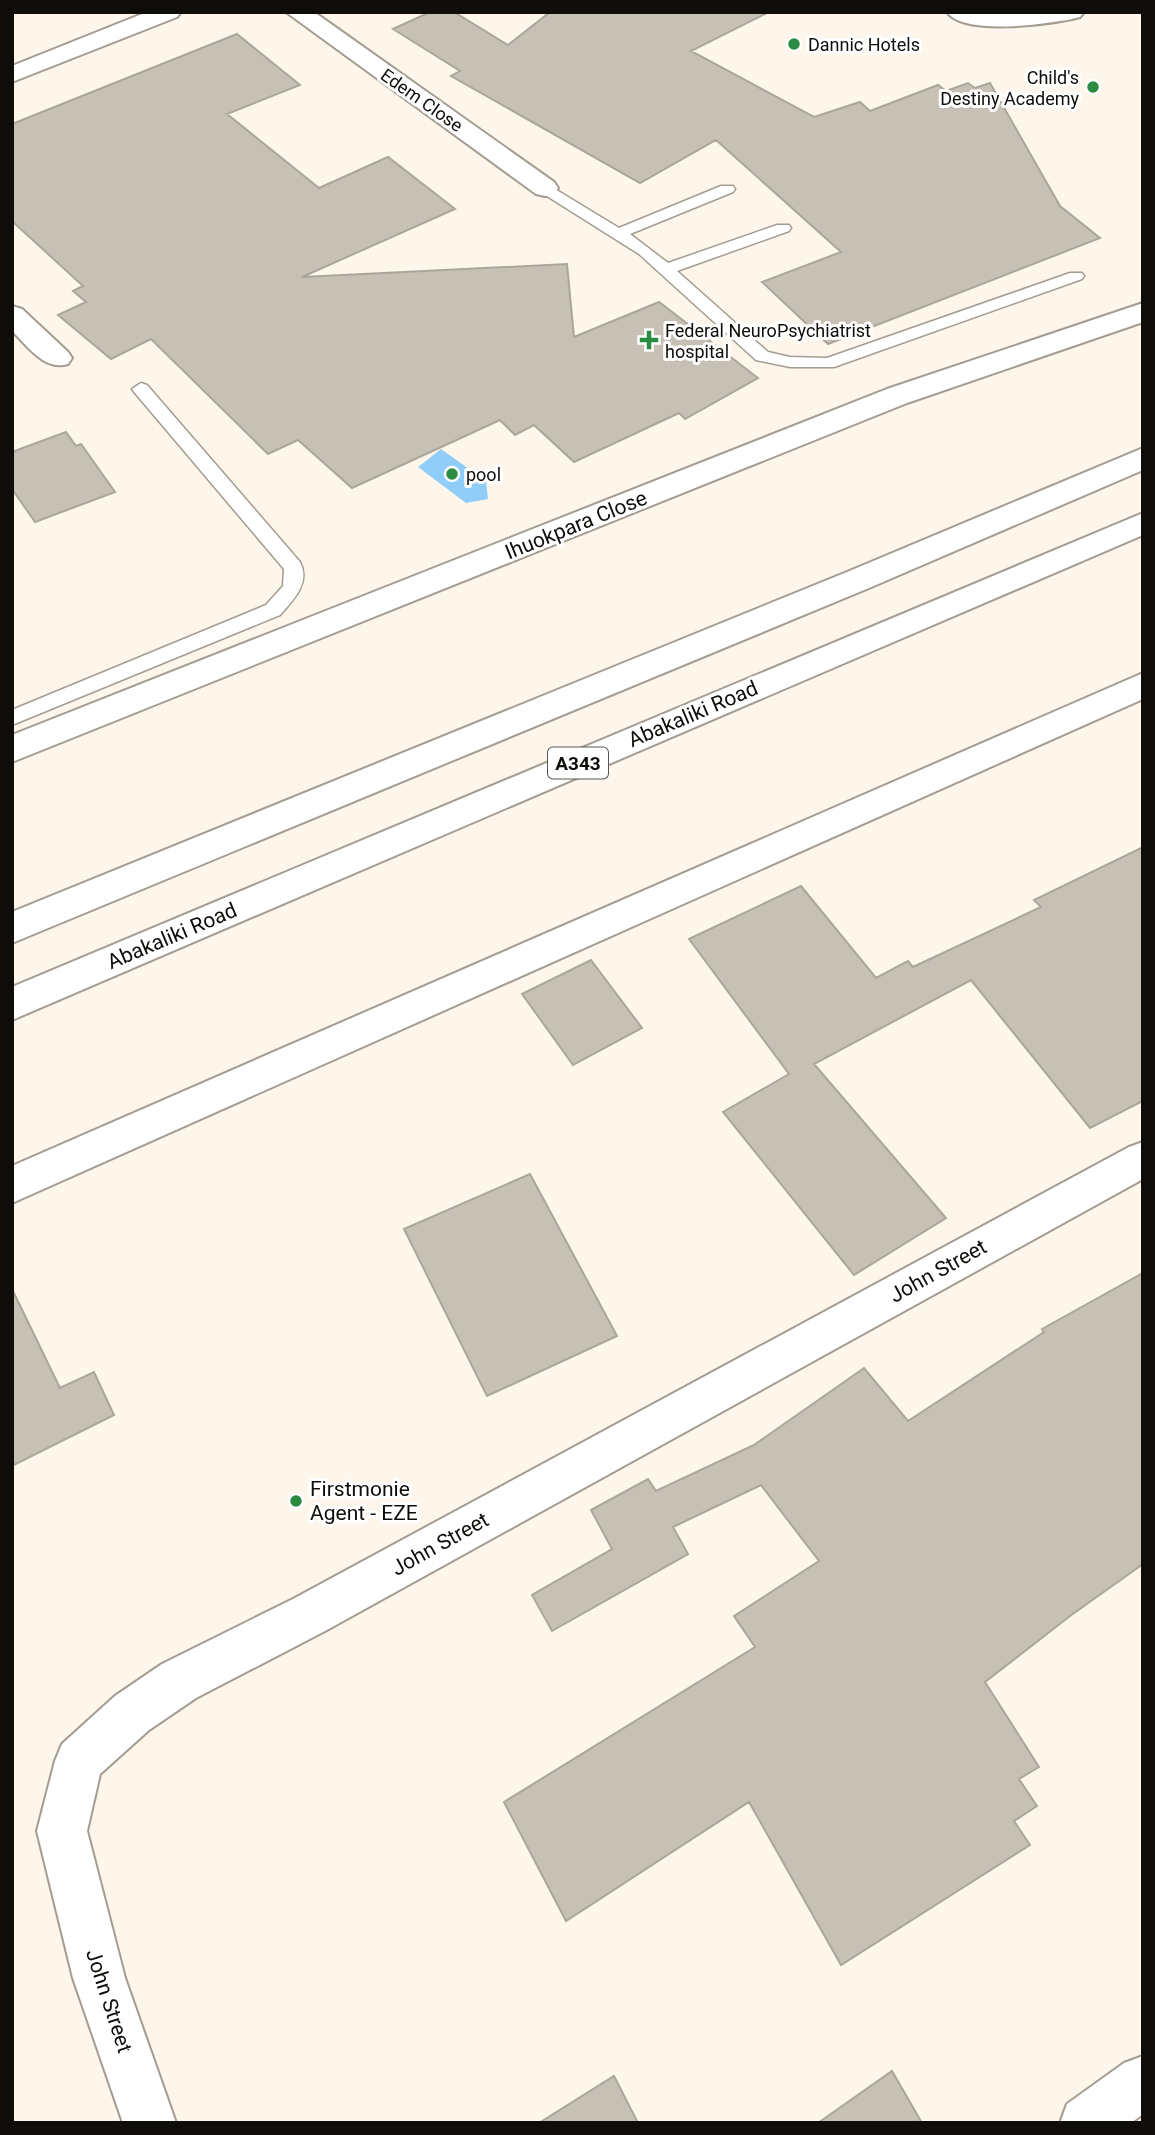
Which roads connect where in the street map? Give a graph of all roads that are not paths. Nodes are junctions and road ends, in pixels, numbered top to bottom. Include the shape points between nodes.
1 (169, 12) edge
2 (298, 12) edge
3 (959, 12) edge
4 (1072, 12) edge
5 (12, 75) edge
6 (545, 188) joint
7 (727, 189) dead end
8 (783, 229) dead end
9 (617, 234) junction
10 (665, 270) junction
11 (1076, 276) dead end
12 (1143, 312) edge
13 (12, 315) edge
14 (58, 358) dead end
15 (141, 389) dead end
16 (1143, 458) edge
17 (1143, 523) edge
18 (1143, 685) edge
19 (12, 718) edge
20 (12, 749) edge
21 (12, 928) edge
22 (12, 1004) edge
23 (1143, 1159) edge
24 (12, 1185) edge
25 (1143, 2082) edge
26 (150, 2123) edge
27 (1086, 2123) edge

1 - 5 main road
2 - 6 main road, Edem Close
3 - 4 main road via 1002,20
6 - 9 lane
7 - 9 lane
8 - 10 lane
9 - 10 lane
10 - 11 lane via 762,356 828,363
12 - 20 main road, Ihuokpara Close via 897,396
13 - 14 main road
15 - 19 lane via 293,567 296,578 291,591 273,610
16 - 21 main road
17 - 22 main road, Abakaliki Road / A343
18 - 24 main road
23 - 26 main road, John Street via 309,1615 179,1681 132,1713 79,1761 62,1831 99,1978
25 - 27 main road

